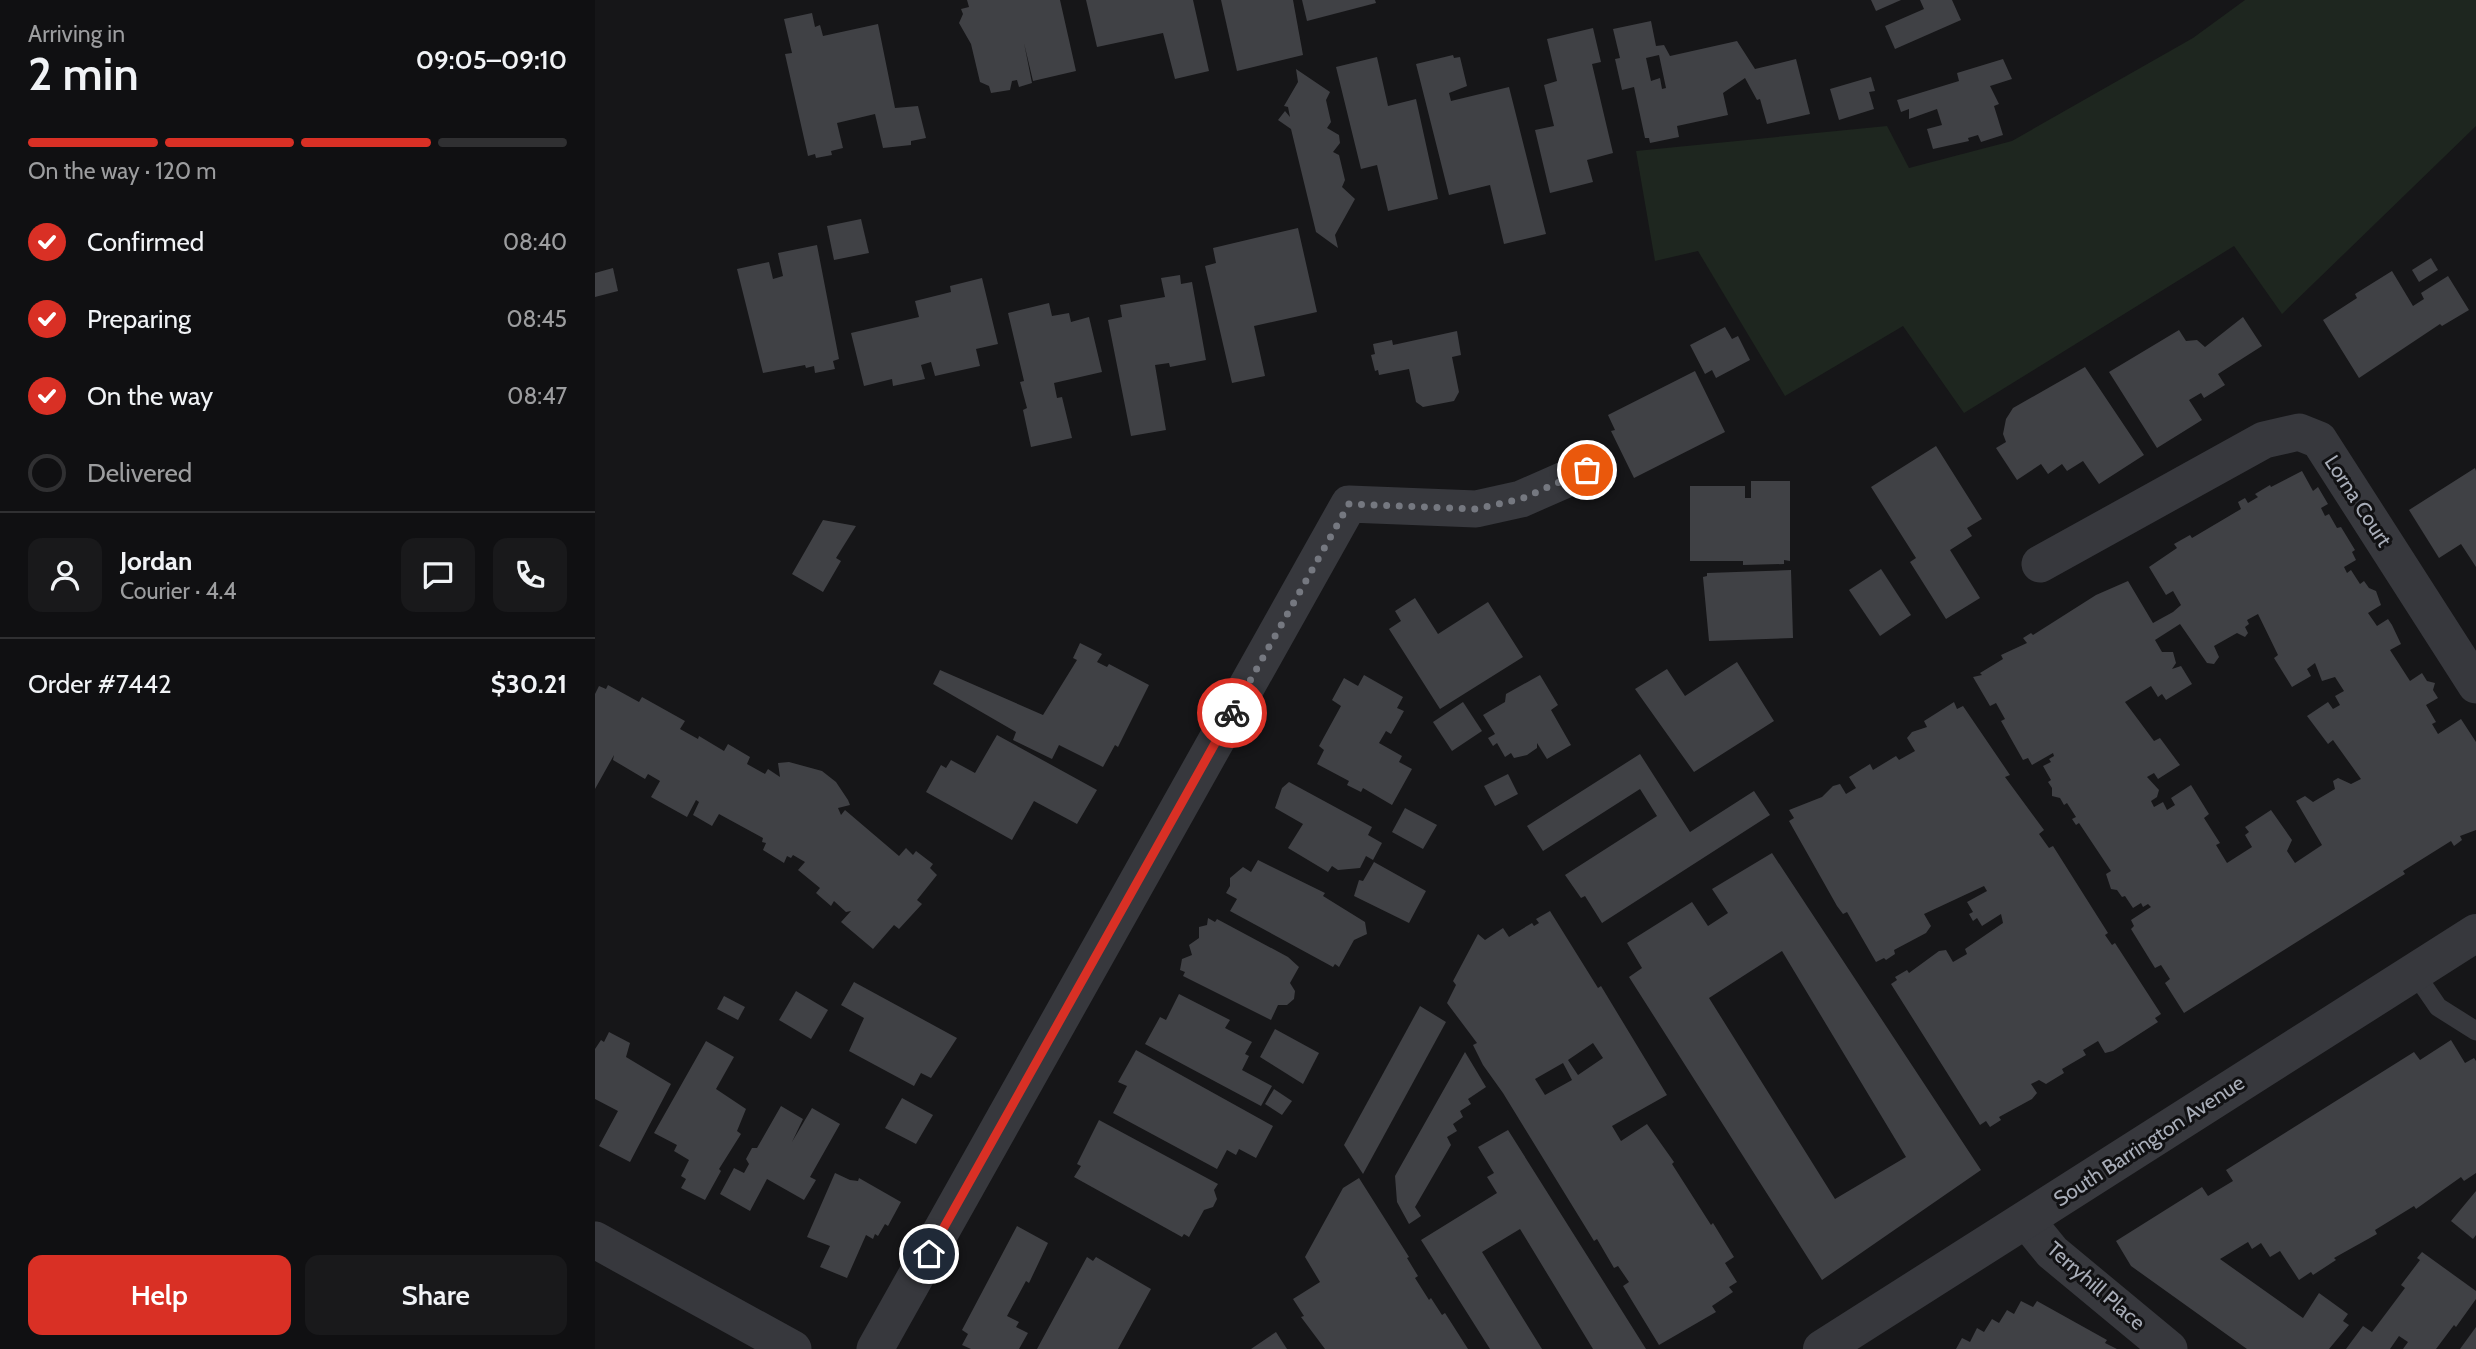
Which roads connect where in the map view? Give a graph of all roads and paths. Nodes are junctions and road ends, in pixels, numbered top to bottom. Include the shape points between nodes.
1 (1587, 470) dead end
2 (2040, 564) dead end
3 (2476, 685) edge
4 (2476, 933) edge
5 (2414, 972) junction
6 (2476, 1031) edge
7 (2026, 1220) junction
8 (595, 1240) edge
9 (793, 1349) edge
10 (875, 1349) edge
11 (1822, 1349) edge
12 (2169, 1349) edge

1 - 10 street via 1521,499 1476,509 1349,504
2 - 3 street, Lorna Court via 2264,440 2299,432 2319,440
4 - 5 street, South Barrington Avenue
5 - 6 lane via 2438,1007
5 - 7 street, South Barrington Avenue
7 - 11 street, South Barrington Avenue
7 - 12 street, Terryhill Place via 2052,1252
8 - 9 street

